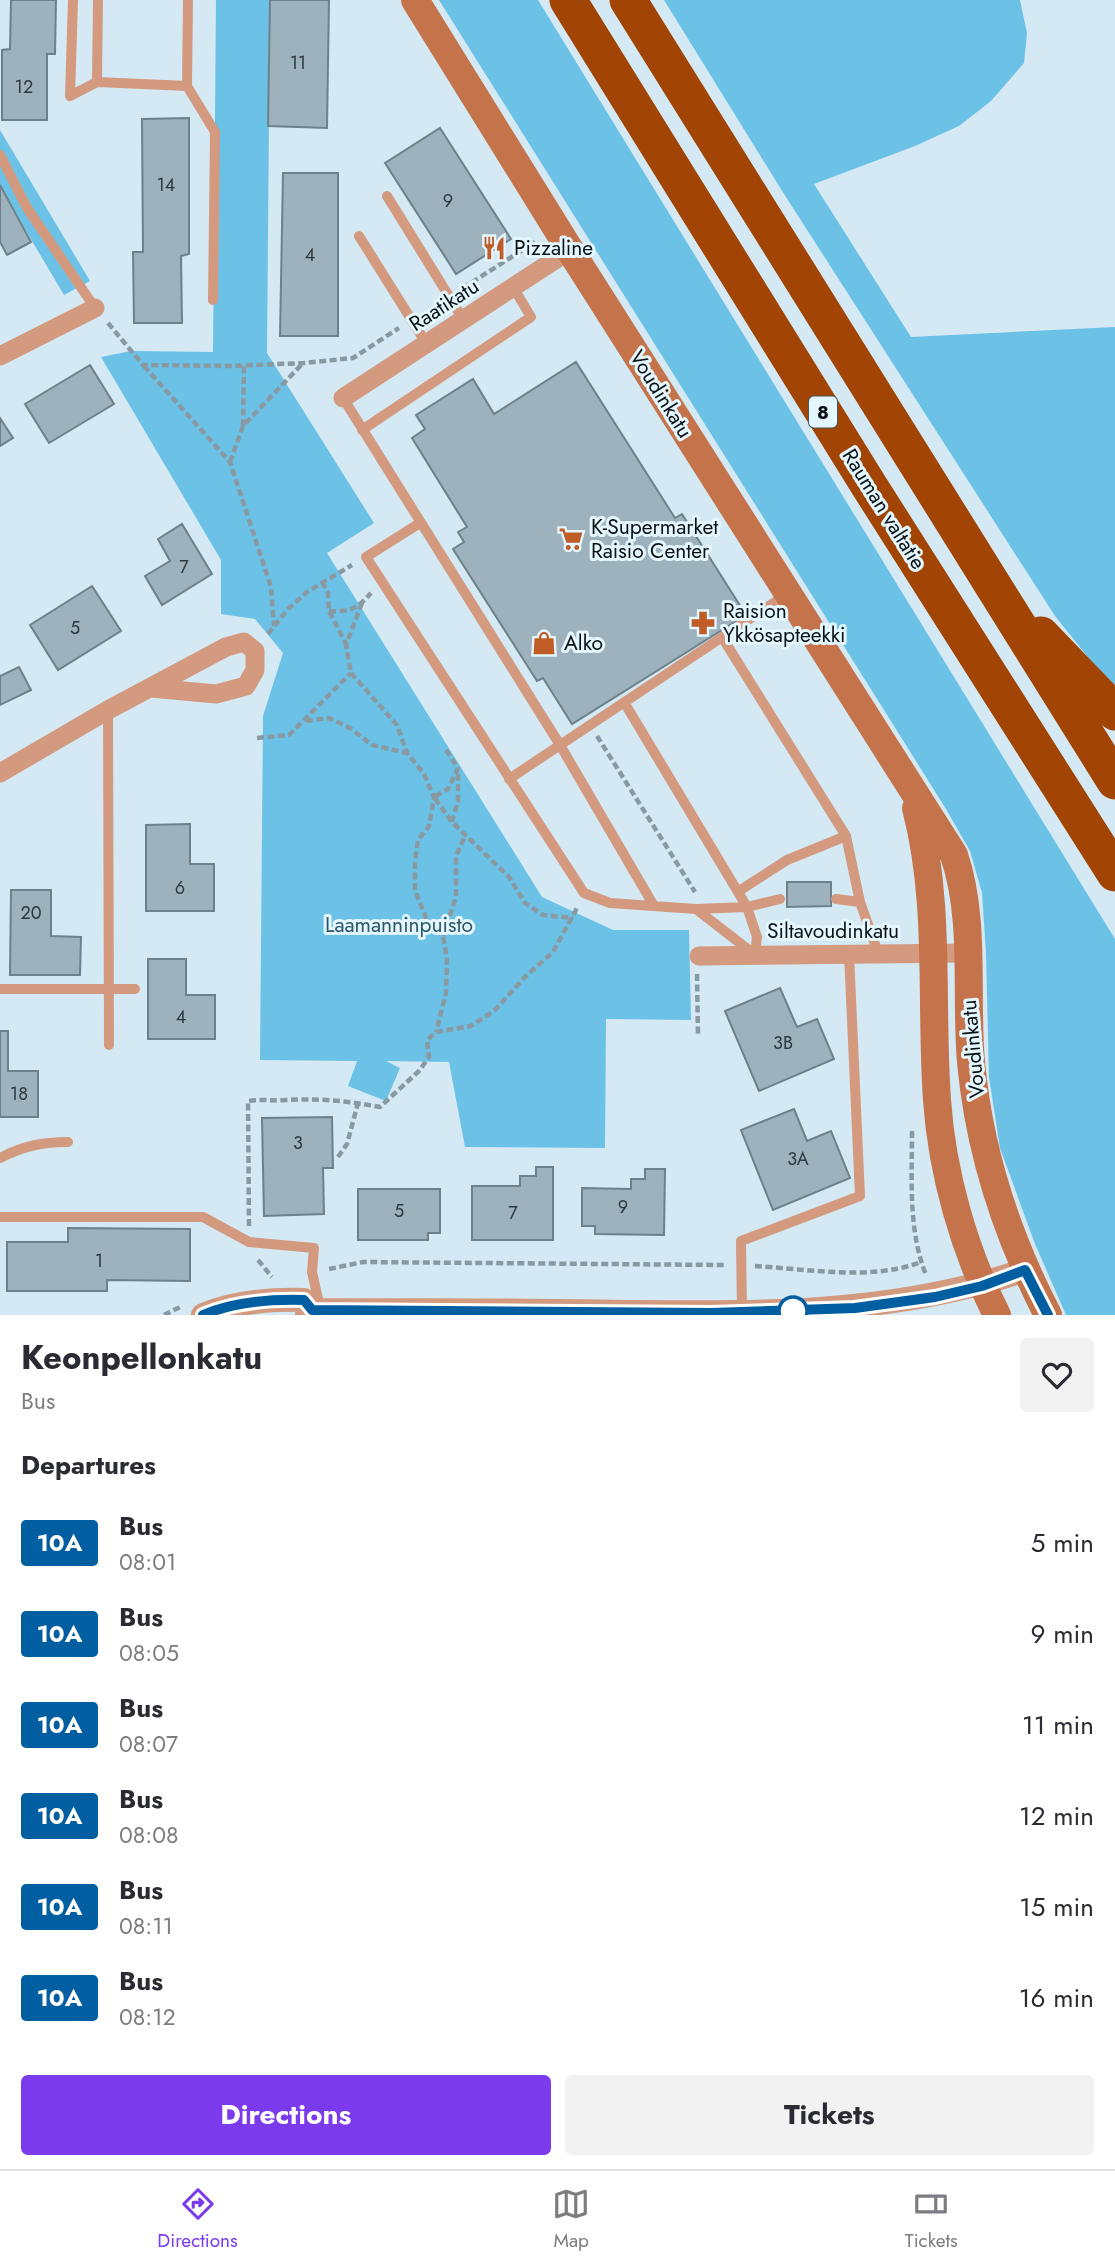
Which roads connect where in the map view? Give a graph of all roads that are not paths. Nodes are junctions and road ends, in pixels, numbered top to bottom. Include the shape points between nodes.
1 (73, 0) edge
2 (98, 0) edge
3 (188, 0) edge
4 (415, 0) edge
5 (568, 0) edge
6 (628, 0) edge
7 (97, 82) junction
8 (187, 86) junction
9 (0, 155) edge
10 (387, 197) dead end
11 (359, 236) dead end
12 (570, 250) junction
13 (513, 287) junction
14 (213, 300) dead end
15 (95, 308) joint
16 (463, 319) junction
17 (426, 344) junction
18 (0, 356) edge
19 (342, 398) joint
20 (362, 430) junction
21 (421, 523) junction
22 (988, 581) junction
23 (788, 593) junction
24 (722, 637) junction
25 (151, 688) junction
26 (624, 702) junction
27 (108, 710) junction
28 (1115, 712) edge
29 (560, 745) junction
30 (0, 773) edge
31 (509, 779) junction
32 (1115, 781) edge
33 (910, 785) junction
34 (846, 836) junction
35 (1115, 873) edge
36 (739, 891) junction
37 (780, 899) dead end
38 (836, 899) dead end
39 (860, 902) junction
40 (654, 906) junction
41 (747, 907) junction
42 (696, 909) junction
43 (934, 952) junction
44 (878, 953) junction
45 (967, 953) junction
46 (755, 954) junction
47 (849, 954) junction
48 (699, 956) road end
49 (109, 988) junction
50 (0, 989) edge
51 (135, 989) dead end
52 (109, 1045) dead end
53 (68, 1142) dead end
54 (0, 1158) edge
55 (0, 1217) edge
56 (1025, 1270) junction
57 (982, 1286) junction
58 (195, 1309) edge
59 (313, 1311) edge
60 (742, 1312) junction
61 (543, 1313) edge
62 (711, 1314) edge
63 (997, 1315) edge
64 (1048, 1315) edge

1 - 7 lane via 70,96
2 - 7 lane
3 - 8 lane
4 - 12 main road, Voudinkatu
5 - 35 highway, Rauman valtatie / 8
6 - 22 highway, 8
7 - 8 lane
8 - 14 lane via 215,132
9 - 15 lane via 27,208
10 - 16 lane
11 - 17 lane
12 - 13 street, Raatikatu
12 - 23 main road, Voudinkatu
13 - 16 street, Raatikatu
13 - 20 lane via 531,317
15 - 18 street
16 - 17 street, Raatikatu
17 - 19 street, Raatikatu
19 - 20 lane
20 - 21 lane
21 - 29 lane
21 - 31 lane via 366,557
22 - 28 highway
22 - 32 highway, 8
23 - 24 lane
23 - 33 main road, Voudinkatu
24 - 26 lane
24 - 34 lane
25 - 25 street via 226,647 244,642 254,651 255,670 246,686 216,694
25 - 27 street
26 - 29 lane
26 - 36 lane
27 - 30 street
27 - 49 lane
29 - 31 lane
29 - 40 lane
31 - 40 lane via 584,893 610,904
33 - 43 main road, Voudinkatu via 932,894
33 - 45 main road, Voudinkatu via 961,875
34 - 36 lane via 787,860
34 - 39 lane
36 - 41 lane
37 - 41 lane
38 - 39 lane
39 - 44 lane
40 - 42 lane
41 - 42 lane
41 - 46 lane via 757,937
42 - 46 lane
43 - 44 street, Siltavoudinkatu
43 - 45 street, Siltavoudinkatu
43 - 57 main road, Voudinkatu via 940,1136
44 - 47 street, Siltavoudinkatu
45 - 56 main road, Voudinkatu via 971,1064 979,1111 1002,1207
46 - 47 street, Siltavoudinkatu
46 - 48 street, Siltavoudinkatu
47 - 60 lane via 860,1196 741,1241
49 - 50 lane
49 - 51 lane
49 - 52 lane
53 - 54 lane via 18,1148
55 - 59 lane via 203,1217 249,1242 314,1248
56 - 57 street
56 - 64 main road, Voudinkatu
57 - 60 street via 855,1308
57 - 63 main road, Voudinkatu
58 - 59 street via 216,1310 276,1299 304,1300
59 - 61 street
60 - 62 street
61 - 62 street

